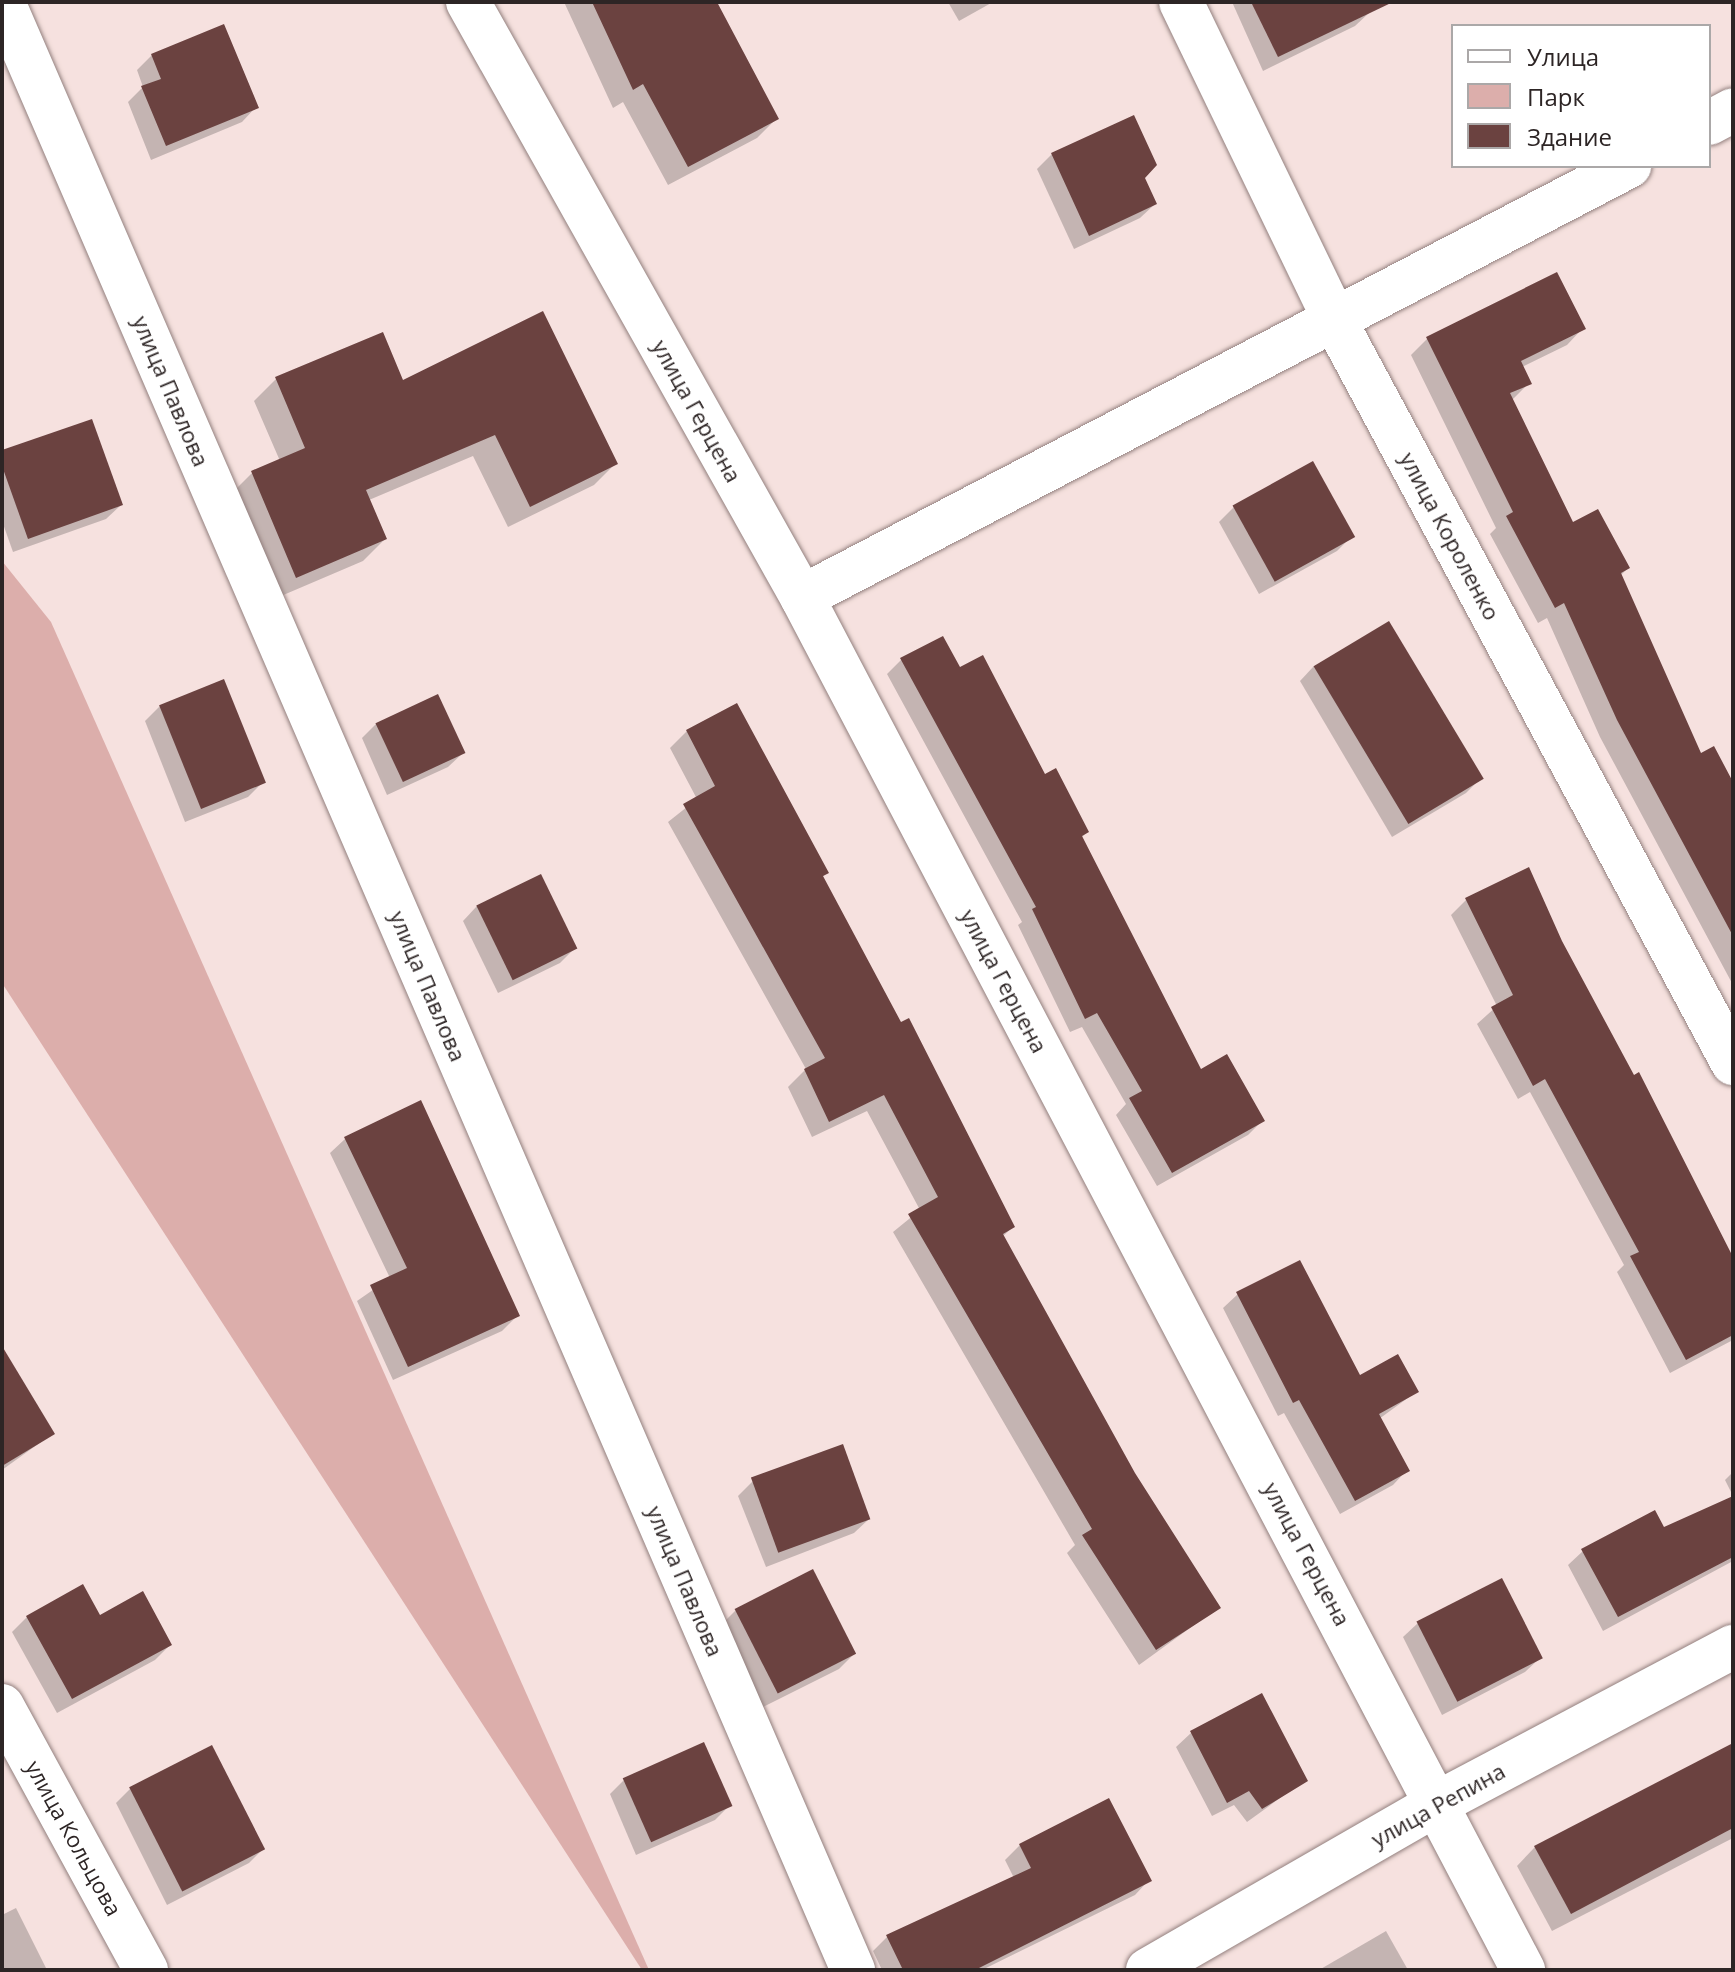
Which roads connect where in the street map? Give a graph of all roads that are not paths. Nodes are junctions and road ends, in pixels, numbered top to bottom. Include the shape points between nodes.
1 (3, 2) edge
2 (468, 2) edge
3 (1181, 2) edge
4 (1733, 110) edge
5 (1711, 122) edge
6 (1625, 168) edge
7 (1336, 323) junction
8 (802, 597) junction
9 (1733, 1063) edge
10 (1733, 1647) edge
11 (2, 1706) edge
12 (1438, 1803) junction
13 (146, 1970) edge
14 (853, 1970) edge
15 (1148, 1970) edge
16 (1523, 1970) edge

1 - 14 street, улица Павлова
2 - 8 street, улица Герцена
3 - 7 street, улица Короленко
4 - 5 street
6 - 7 street
7 - 8 street
7 - 9 street, улица Короленко
8 - 12 street, улица Герцена
10 - 12 street, улица Репина
11 - 13 street, улица Кольцова
12 - 15 street, улица Репина
12 - 16 street, улица Герцена

